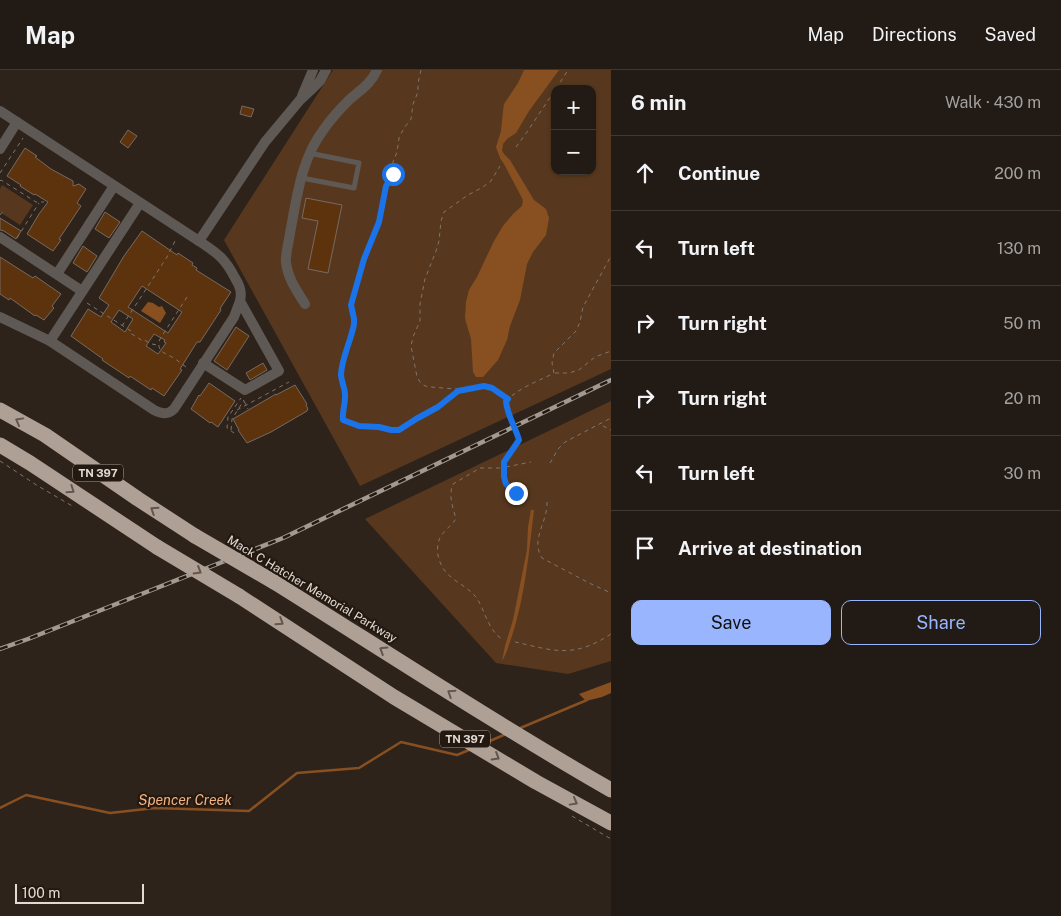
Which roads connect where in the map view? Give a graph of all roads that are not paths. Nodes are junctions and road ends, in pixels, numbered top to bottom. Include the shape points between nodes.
1 (313, 70) edge
2 (326, 70) edge
3 (377, 70) edge
4 (300, 100) junction
5 (0, 111) edge
6 (17, 122) junction
7 (0, 149) edge
8 (309, 153) junction
9 (301, 178) junction
10 (114, 186) junction
11 (140, 203) junction
12 (0, 237) edge
13 (199, 241) junction
14 (57, 274) junction
15 (80, 294) junction
16 (240, 301) junction
17 (305, 304) dead end
18 (0, 317) edge
19 (50, 341) junction
20 (203, 364) junction
21 (0, 410) edge
22 (0, 445) edge
23 (611, 790) edge
24 (611, 823) edge

1 - 4 street
2 - 4 street via 314,88
3 - 8 street via 368,84 335,115
4 - 13 street via 265,142
5 - 6 street
6 - 7 street
6 - 10 street
8 - 9 street
8 - 9 lane via 359,163 354,188
9 - 17 street via 285,261 290,280
10 - 11 street
10 - 14 street
11 - 13 street
11 - 15 street
12 - 14 street
13 - 16 street via 229,266 240,288
14 - 15 street
15 - 19 street
16 - 20 street via 234,317
16 - 20 street via 279,371 245,390
18 - 19 street
19 - 20 street via 163,414 173,410
23 -> 21 highway, Mack C Hatcher Memorial Parkway / TN 397, bridge via 195,536 45,435
22 -> 24 highway, TN 397, bridge via 394,696

